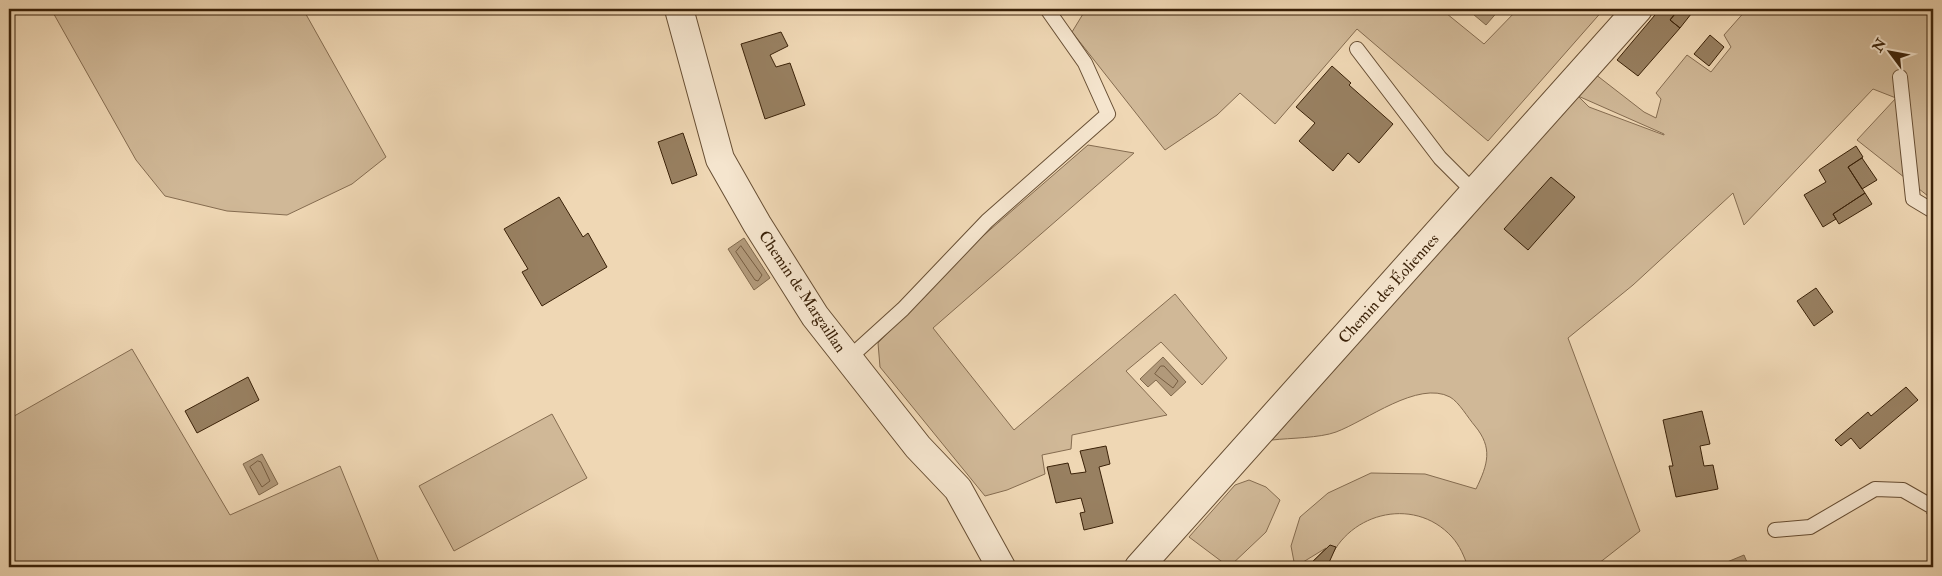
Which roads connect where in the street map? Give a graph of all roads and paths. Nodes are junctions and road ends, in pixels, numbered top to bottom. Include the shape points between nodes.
1 (679, 9) edge
2 (1047, 9) edge
3 (1638, 9) edge
4 (1357, 49) dead end
5 (1900, 77) dead end
6 (1474, 192) junction
7 (1933, 211) edge
8 (849, 358) junction
9 (1933, 509) edge
10 (1775, 530) dead end
11 (1001, 567) edge
12 (1139, 567) edge

1 - 8 street, Chemin de Margaillan via 720,159 816,316
2 - 8 lane via 1086,63 1108,114 986,222 903,309
3 - 6 street, Chemin des Éoliennes
4 - 6 lane via 1440,158
5 - 7 lane via 1913,199
6 - 12 street, Chemin des Éoliennes
8 - 11 street, Chemin de Margaillan via 918,447 958,489
9 - 10 lane via 1903,490 1875,489 1810,527

